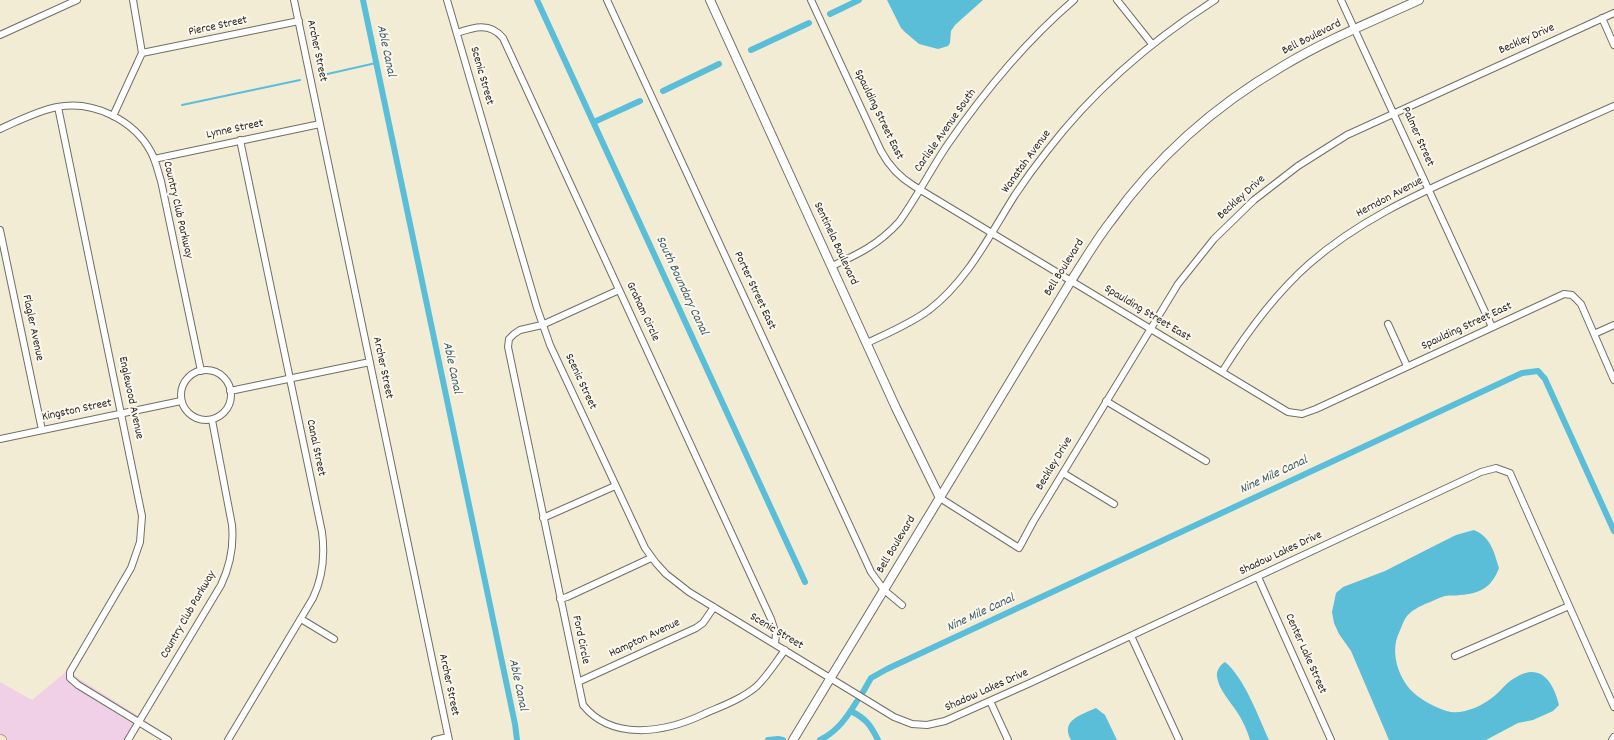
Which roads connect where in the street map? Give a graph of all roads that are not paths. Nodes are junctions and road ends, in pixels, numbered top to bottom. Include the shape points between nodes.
1 (78, 0) edge
2 (133, 0) edge
3 (294, 0) edge
4 (447, 0) edge
5 (607, 0) edge
6 (710, 0) edge
7 (811, 0) edge
8 (1074, 0) edge
9 (1117, 0) edge
10 (1215, 0) edge
11 (1341, 0) edge
12 (1419, 0) edge
13 (1614, 13) edge
14 (1602, 18) junction
15 (299, 21) junction
16 (1355, 29) junction
17 (457, 33) junction
18 (0, 35) edge
19 (1152, 44) junction
20 (1614, 45) edge
21 (142, 54) junction
22 (58, 106) junction
23 (1614, 106) edge
24 (1394, 113) junction
25 (113, 116) junction
26 (320, 124) junction
27 (0, 129) edge
28 (240, 140) junction
29 (154, 159) junction
30 (920, 190) junction
31 (1429, 190) junction
32 (0, 230) edge
33 (992, 233) junction
34 (832, 266) junction
35 (1071, 281) junction
36 (620, 290) junction
37 (1388, 324) dead end
38 (542, 325) junction
39 (1614, 325) edge
40 (1492, 327) junction
41 (1150, 329) junction
42 (1594, 334) junction
43 (867, 343) junction
44 (370, 362) junction
45 (1407, 366) junction
46 (201, 371) junction
47 (1222, 372) junction
48 (290, 378) junction
49 (1614, 380) edge
50 (230, 391) junction
51 (182, 401) junction
52 (1106, 401) junction
53 (122, 413) junction
54 (212, 420) junction
55 (42, 430) junction
56 (0, 439) edge
57 (1206, 461) dead end
58 (1063, 473) junction
59 (615, 486) junction
60 (940, 498) junction
61 (1114, 504) dead end
62 (543, 518) junction
63 (651, 558) junction
64 (1258, 577) junction
65 (884, 590) junction
66 (560, 599) junction
67 (902, 605) dead end
68 (1569, 606) junction
69 (714, 607) junction
70 (301, 619) junction
71 (1132, 636) junction
72 (334, 639) dead end
73 (775, 644) junction
74 (784, 650) junction
75 (1455, 656) dead end
76 (831, 678) junction
77 (578, 682) junction
78 (990, 701) junction
79 (1614, 707) edge
80 (139, 722) junction
81 (599, 727) dead end
82 (657, 736) dead end
83 (795, 737) edge
84 (1614, 737) edge
85 (448, 739) edge
86 (128, 740) edge
87 (168, 740) edge
88 (228, 740) edge
89 (436, 740) edge
90 (1008, 740) edge
91 (1179, 740) edge
92 (1331, 740) edge
93 (1612, 740) edge

1 - 18 street
2 - 21 street
3 - 15 street, Archer Street
4 - 17 street, Scenic Street
5 - 65 street, Porter Street East via 871,572
6 - 34 street, Sentinela Boulevard
7 - 30 street, Spaulding Street East via 888,163 897,174
8 - 30 street, Carlisle Avenue South via 995,82 948,144
9 - 19 street
10 - 19 street, Wanatah Avenue
11 - 16 street, Palmer Street
12 - 16 street, Bell Boulevard
13 - 14 street, Beckley Drive
14 - 20 street
14 - 24 street, Beckley Drive
15 - 21 street, Pierce Street
15 - 26 street, Archer Street
16 - 24 street, Palmer Street
16 - 35 street, Bell Boulevard via 1308,52 1257,82 1186,137 1126,201
17 - 36 street, Graham Circle via 484,27 492,28 503,38
17 - 38 street, Scenic Street
19 - 33 street, Wanatah Avenue via 1072,121 1031,172
21 - 25 street
22 - 25 street, Country Club Parkway via 85,107
22 - 27 street, Country Club Parkway
22 - 53 street, Englewood Avenue
23 - 31 street, Herndon Avenue
24 - 31 street, Palmer Street
24 - 41 street, Beckley Drive via 1321,150 1254,200 1196,260
25 - 29 street, Country Club Parkway via 139,136
26 - 28 street, Lynne Street
26 - 44 street, Archer Street
28 - 29 street, Lynne Street
28 - 48 street, Canal Street
29 - 46 street, Country Club Parkway via 161,181
30 - 33 street, Spaulding Street East
30 - 34 street, Carlisle Avenue South via 899,222 882,239 866,250
31 - 40 street, Palmer Street
31 - 47 street, Herndon Avenue via 1370,219 1309,264 1268,306
32 - 55 street, Flagler Avenue
33 - 35 street, Spaulding Street East
33 - 43 street, Wanatah Avenue via 962,277 941,300 915,319
34 - 43 street, Sentinela Boulevard
35 - 41 street, Spaulding Street East
35 - 60 street, Bell Boulevard
36 - 38 street
36 - 73 street, Graham Circle via 771,619 776,634
37 - 45 street
38 - 59 street, Scenic Street
38 - 62 street, Ford Circle via 520,330 510,338 508,347
39 - 42 street
40 - 42 street, Spaulding Street East via 1564,294 1572,295 1581,304
40 - 45 street, Spaulding Street East
41 - 47 street, Spaulding Street East
41 - 52 street, Beckley Drive
42 - 49 street
43 - 60 street, Sentinela Boulevard
44 - 48 street
44 - 85 street, Archer Street
45 - 47 street, Spaulding Street East via 1316,410 1302,414 1288,412
46 - 50 street via 209,371 223,377
46 - 51 street via 188,378 183,385
48 - 50 street
48 - 70 street, Canal Street via 322,532 323,553 319,583
50 - 54 street via 229,406 219,417
51 - 53 street, Kingston Street
51 - 54 street via 184,408 196,418
52 - 57 street
52 - 58 street, Beckley Drive
53 - 55 street, Kingston Street
53 - 80 street, Englewood Avenue via 140,498 140,542 129,572 70,672 70,678
54 - 80 street, Country Club Parkway via 232,525 230,560 221,585
55 - 56 street, Kingston Street
58 - 60 street, Beckley Drive via 1019,548
58 - 61 street
59 - 62 street
59 - 63 street, Scenic Street
60 - 65 street, Bell Boulevard
62 - 66 street, Ford Circle
63 - 66 street
63 - 69 street, Scenic Street via 677,584
64 - 68 street, Shadow Lakes Drive via 1481,472 1496,468 1510,473
64 - 71 street, Shadow Lakes Drive
64 - 92 street, Center Lake Street
65 - 67 street, Porter Street East
65 - 76 street, Bell Boulevard
66 - 77 street, Ford Circle
68 - 75 street
68 - 79 street, Shadow Lakes Drive
69 - 73 street, Scenic Street
69 - 77 street, Hampton Avenue via 703,623 696,628
70 - 72 street
70 - 88 street, Canal Street
71 - 78 street, Shadow Lakes Drive
71 - 91 street
73 - 74 street, Scenic Street
74 - 76 street, Scenic Street
74 - 82 street via 763,680 750,691
76 - 78 street, Shadow Lakes Drive via 894,717 912,724 945,721
76 - 83 street, Bell Boulevard
77 - 81 street, Ford Circle via 583,705
78 - 90 street
80 - 86 street, Country Club Parkway
80 - 87 street
84 - 93 street
85 - 89 street

